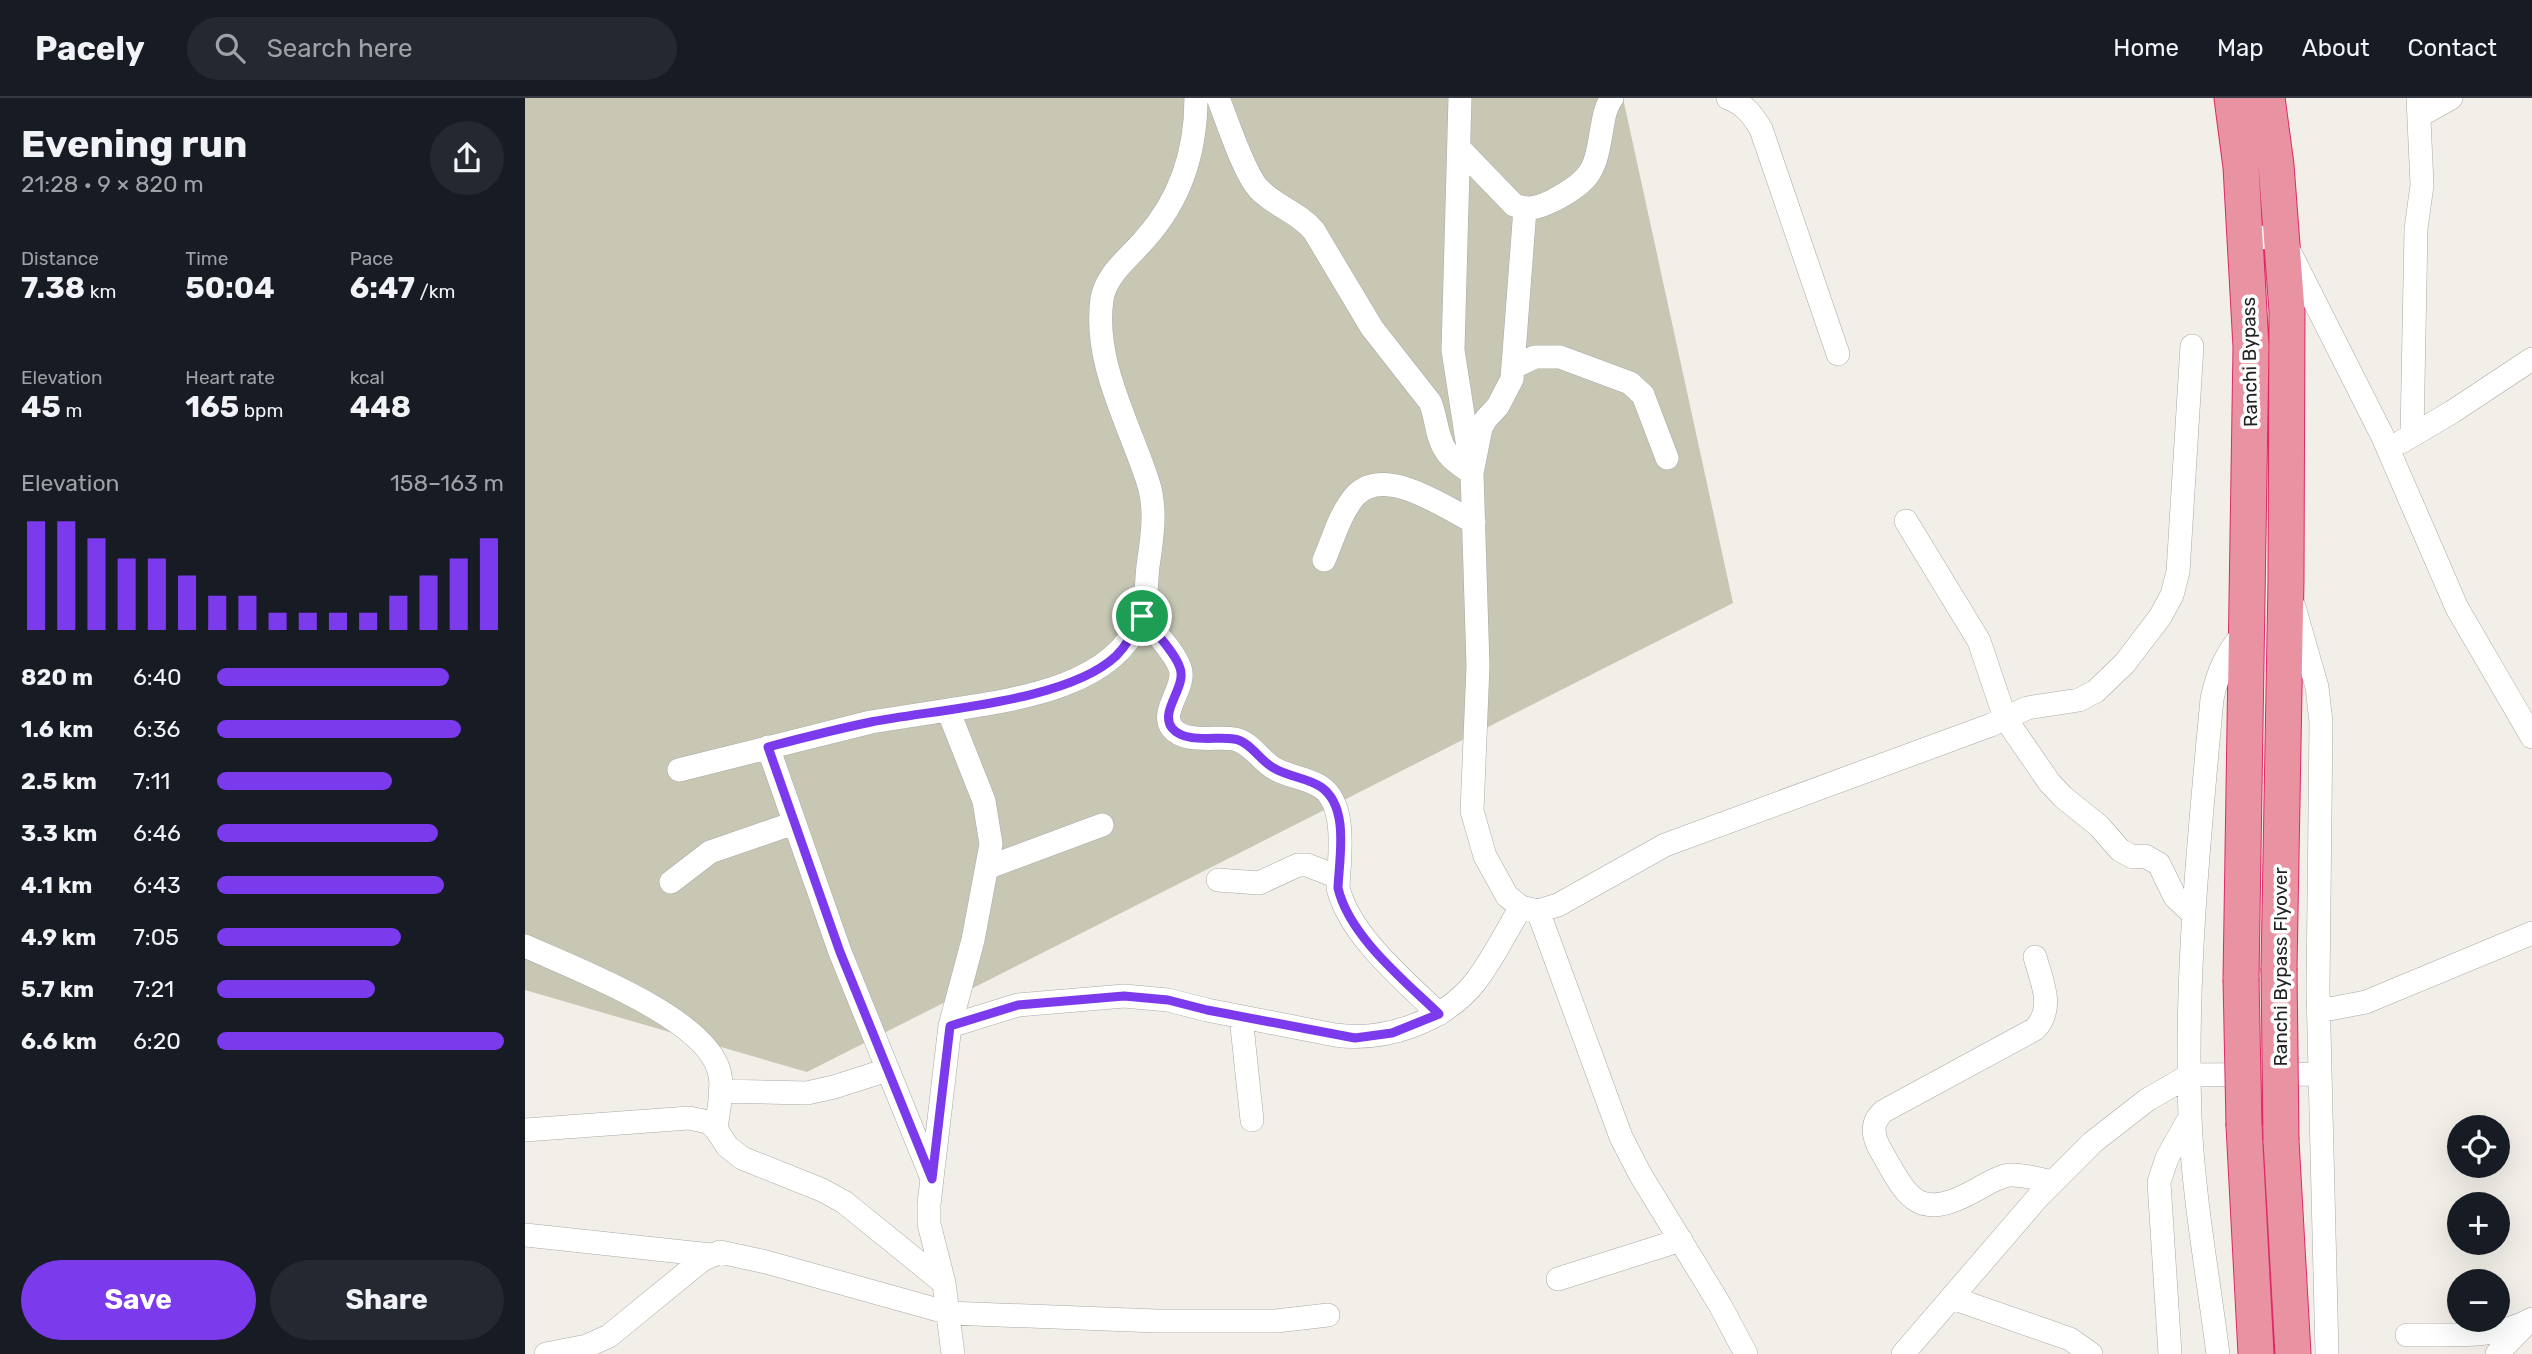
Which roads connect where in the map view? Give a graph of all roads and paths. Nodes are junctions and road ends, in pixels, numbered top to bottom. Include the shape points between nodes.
1 (1196, 98) edge
2 (1218, 98) edge
3 (1460, 98) edge
4 (1612, 98) edge
5 (1728, 98) edge
6 (2232, 98) edge
7 (2267, 98) edge
8 (2451, 98) edge
9 (2418, 107) edge
10 (1459, 148) junction
11 (1525, 209) junction
12 (2245, 236) junction
13 (2283, 239) junction
14 (2192, 346) dead end
15 (1838, 354) dead end
16 (2532, 359) edge
17 (1514, 367) junction
18 (2412, 435) junction
19 (2388, 449) junction
20 (1667, 458) dead end
21 (1472, 473) junction
22 (1906, 521) dead end
23 (1474, 522) junction
24 (1324, 560) dead end
25 (2286, 580) junction
26 (1142, 616) junction
27 (2248, 627) junction
28 (948, 710) junction
29 (2005, 718) junction
30 (2532, 737) edge
31 (768, 747) junction
32 (679, 770) dead end
33 (794, 823) junction
34 (1102, 825) dead end
35 (989, 867) junction
36 (1338, 877) junction
37 (1218, 880) dead end
38 (671, 882) dead end
39 (1529, 909) junction
40 (2193, 914) junction
41 (2532, 933) edge
42 (525, 946) edge
43 (2035, 957) dead end
44 (2319, 1011) junction
45 (1439, 1014) junction
46 (1241, 1017) junction
47 (950, 1026) junction
48 (887, 1070) junction
49 (2319, 1074) junction
50 (2190, 1075) junction
51 (720, 1090) junction
52 (2190, 1117) junction
53 (1252, 1119) dead end
54 (716, 1129) junction
55 (525, 1130) edge
56 (932, 1179) junction
57 (2052, 1182) junction
58 (525, 1235) edge
59 (1681, 1240) junction
60 (711, 1255) junction
61 (1558, 1279) dead end
62 (944, 1283) junction
63 (1952, 1298) junction
64 (949, 1312) junction
65 (1328, 1315) dead end
66 (2530, 1320) edge
67 (2407, 1335) dead end
68 (545, 1354) edge
69 (953, 1354) edge
70 (1746, 1354) edge
71 (1903, 1354) edge
72 (2091, 1354) edge
73 (2170, 1354) edge
74 (2218, 1354) edge
75 (2256, 1354) edge
76 (2293, 1354) edge
77 (2327, 1354) edge
78 (2497, 1354) edge

1 - 26 street via 1194,141 1174,199 1115,271 1103,294 1104,357 1149,485 1152,536
2 - 21 street via 1256,186 1314,231 1371,328 1430,402 1446,452
3 - 10 street
4 - 11 street via 1589,176 1539,208
5 - 15 street via 1744,106 1761,129
6 - 12 highway, Ranchi Bypass
7 - 13 highway, Ranchi Bypass
8 - 9 street
9 - 18 street via 2422,185 2416,229
10 - 11 street via 1514,205
10 - 21 street via 1453,350
11 - 17 street
12 - 13 street
12 - 27 highway, Ranchi Bypass via 2251,347
13 - 19 street
13 - 25 highway, Ranchi Bypass
14 - 29 street via 2178,572 2167,606 2125,663 2097,691 2079,700 2040,704
16 - 18 street
17 - 20 street via 1535,357 1560,357 1630,383 1643,395
17 - 21 street via 1507,392 1481,428
18 - 19 street
19 - 30 street via 2457,608
21 - 23 street
22 - 29 street via 1979,641
23 - 24 street via 1403,487 1373,485 1361,490 1348,506
23 - 39 street via 1478,666 1472,811 1495,876 1507,896
25 - 44 street via 2317,687 2321,722
25 - 76 highway, Ranchi Bypass Flyover, bridge via 2279,968 2281,1140
26 - 28 street via 1115,657 1091,672 1017,698
26 - 36 street via 1181,669 1181,684 1169,713 1173,729 1190,737 1241,741 1271,766 1321,787 1337,809
27 - 40 street via 2217,674
27 - 75 highway, Ranchi Bypass Flyover, bridge via 2241,979
28 - 31 street via 871,722
28 - 35 street via 984,801 991,844
29 - 39 street via 1665,845 1558,905
29 - 40 street via 2055,791 2126,855 2145,856 2159,864 2175,897
31 - 32 street
31 - 33 street
33 - 38 street via 710,852
33 - 48 street
34 - 35 street
35 - 47 street
36 - 37 street via 1298,865 1259,883
36 - 45 street via 1341,899 1354,923
39 - 45 street via 1475,983
39 - 59 street via 1621,1138
40 - 50 street
41 - 44 street via 2366,1002
42 - 51 street via 672,1018 716,1062
43 - 57 street via 2047,1002 2043,1021 1884,1111 1873,1125 1877,1143 1906,1194 1915,1201 1955,1201 2006,1175
44 - 49 street
45 - 46 street via 1392,1033 1355,1038
46 - 47 street via 1168,1000 1124,996 1018,1005
46 - 53 street
47 - 56 street
48 - 51 street via 807,1093
48 - 56 street
49 - 50 street
49 - 77 street
50 - 52 street
50 - 57 street via 2093,1142
51 - 54 street
52 - 73 street via 2159,1182
52 - 74 street
54 - 55 street via 689,1118
54 - 62 street via 742,1158 845,1202
56 - 62 street via 929,1224
57 - 63 street
58 - 60 street
59 - 61 street
59 - 70 street
60 - 64 street via 730,1252
60 - 68 street via 610,1336
62 - 64 street
63 - 71 street
63 - 72 street via 2070,1339
64 - 65 street via 1157,1321 1276,1321
64 - 69 street
66 - 67 street via 2489,1333
66 - 78 street

